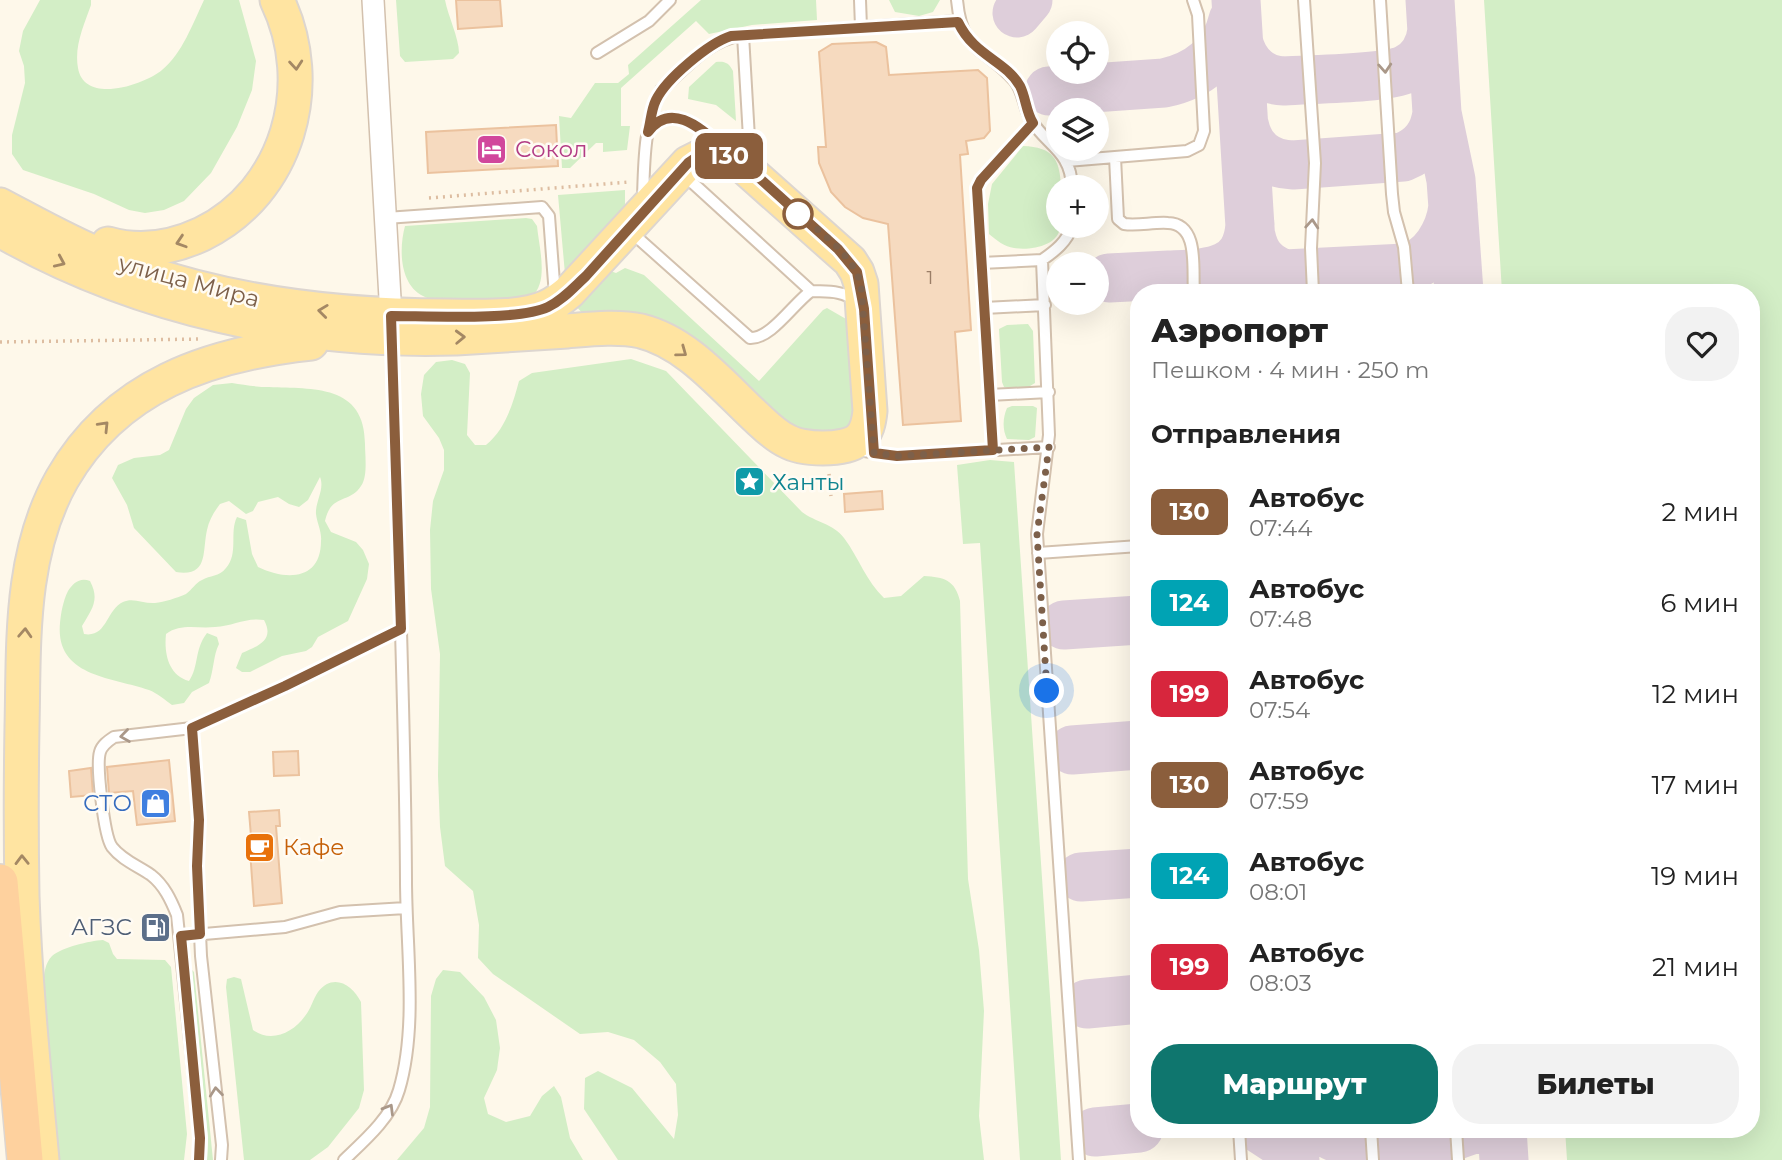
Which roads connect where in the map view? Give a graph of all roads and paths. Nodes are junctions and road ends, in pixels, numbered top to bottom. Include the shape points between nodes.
1 (277, 0) edge
2 (373, 0) edge
3 (670, 0) edge
4 (860, 0) edge
5 (957, 0) edge
6 (1193, 0) edge
7 (1304, 0) edge
8 (1380, 0) edge
9 (958, 22) junction
10 (861, 27) junction
11 (743, 35) junction
12 (597, 53) dead end
13 (1033, 123) junction
14 (648, 132) junction
15 (1046, 138) edge
16 (1115, 157) junction
17 (1109, 158) edge
18 (1067, 161) edge
19 (740, 162) junction
20 (678, 171) junction
21 (1071, 175) edge
22 (4, 215) edge
23 (386, 218) junction
24 (635, 220) junction
25 (1066, 238) edge
26 (1042, 260) junction
27 (981, 263) junction
28 (1194, 284) edge
29 (1313, 284) edge
30 (1407, 284) edge
31 (811, 291) junction
32 (556, 302) junction
33 (1045, 305) junction
34 (984, 308) junction
35 (864, 309) junction
36 (384, 331) junction
37 (1049, 392) junction
38 (989, 395) junction
39 (870, 411) junction
40 (838, 446) junction
41 (1049, 447) junction
42 (993, 450) junction
43 (874, 453) junction
44 (1130, 547) edge
45 (1038, 553) junction
46 (401, 629) junction
47 (192, 728) junction
48 (0, 883) edge
49 (406, 908) junction
50 (4, 931) junction
51 (200, 934) junction
52 (181, 936) junction
53 (37, 1100) junction
54 (0, 1133) edge
55 (1240, 1138) edge
56 (1372, 1138) edge
57 (1457, 1138) edge
58 (2, 1160) edge
59 (38, 1160) edge
60 (199, 1160) edge
61 (221, 1160) edge
62 (344, 1160) edge
63 (1079, 1160) edge
64 (1241, 1160) edge
65 (1373, 1160) edge
66 (1458, 1160) edge

1 -> 22 main road via 296,59 291,123 268,175 230,218 181,243 138,249
2 - 23 street
3 - 12 lane via 649,20
4 - 10 lane
5 - 9 lane
6 - 16 lane via 1198,15 1203,139 1187,151
29 -> 7 lane via 1315,173
8 -> 30 lane via 1392,194 1405,247
9 - 10 lane
9 - 13 lane via 973,45 1020,86
10 - 11 lane
11 - 14 lane via 708,46 662,90
11 - 19 lane via 749,138
13 - 15 lane
13 - 27 lane via 977,188
14 - 19 lane via 663,118 681,120 703,130
14 - 24 lane
16 - 17 lane
16 - 28 lane via 1118,219 1124,224 1168,223 1186,230
18 - 21 lane
19 - 20 main road via 710,152
19 - 35 main road via 850,261 861,284
20 - 24 main road
20 - 31 lane
22 - 36 main road, улица Мира via 110,260 177,281 313,310
23 - 32 lane via 542,207 549,216
23 - 36 street
24 - 31 lane via 750,338 764,336
24 - 32 main road via 586,276
25 - 26 lane
26 - 27 lane
26 - 33 lane
27 - 34 lane
31 - 35 lane via 846,294
32 - 36 main road via 535,312
33 - 34 lane
33 - 37 lane
34 - 38 lane
35 - 39 main road
36 -> 40 main road via 457,338 598,329 640,331 680,348 785,441 807,448
36 - 46 lane
53 -> 36 main road via 22,900 21,799 27,587 46,514 82,451 131,401 160,383 252,351
37 - 38 lane
37 - 41 lane
38 - 42 lane
39 - 40 main road via 858,440
39 - 43 lane
40 - 43 lane
41 - 42 lane
41 - 45 lane
42 - 43 lane via 897,456
44 - 45 lane
45 - 63 lane
46 - 47 lane
46 - 49 lane
47 - 51 lane
47 -> 52 lane via 114,737 104,743 99,754 109,843 163,887
48 - 50 highway
49 - 51 lane via 340,912 285,927
62 -> 49 lane via 382,1120 398,1094 406,1060
50 - 53 main road
50 - 59 highway
51 - 52 lane
61 -> 51 lane
52 - 60 lane
53 - 59 main road
54 - 58 highway
55 - 64 lane
56 - 65 lane
57 - 66 lane

